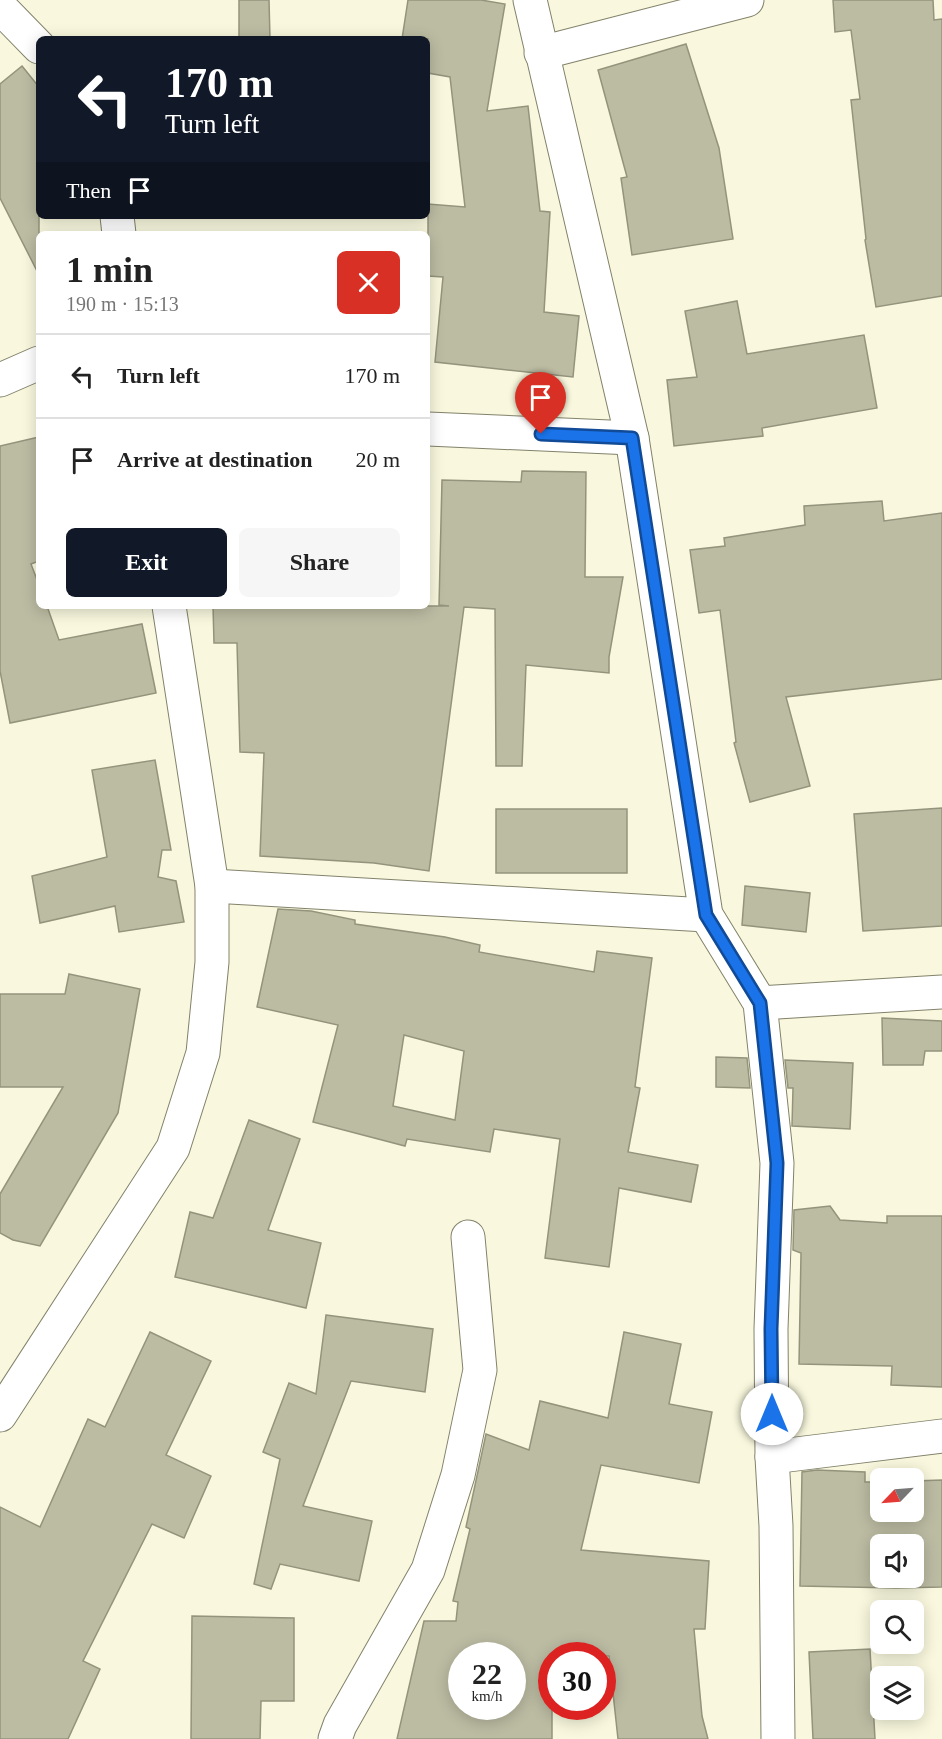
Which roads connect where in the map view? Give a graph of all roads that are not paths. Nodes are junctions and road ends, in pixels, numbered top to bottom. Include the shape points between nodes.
1 (530, 0) edge
2 (747, 0) edge
3 (0, 7) edge
4 (36, 44) edge
5 (541, 53) junction
6 (36, 364) edge
7 (0, 380) edge
8 (430, 429) edge
9 (632, 438) junction
10 (169, 609) edge
11 (212, 886) junction
12 (706, 915) junction
13 (942, 992) edge
14 (760, 1003) junction
15 (468, 1237) dead end
16 (0, 1415) edge
17 (942, 1436) edge
18 (772, 1457) junction
19 (335, 1739) edge
20 (778, 1739) edge

1 - 5 street
2 - 5 street
3 - 4 street
5 - 9 street
6 - 7 street
8 - 9 street
9 - 12 street
10 - 11 street
11 - 12 street
11 - 16 street via 212,962 203,1053 173,1148
12 - 14 street
13 - 14 street
14 - 18 street via 777,1163 771,1329
15 - 19 street via 480,1370 458,1475 428,1570
17 - 18 street
18 - 20 street

